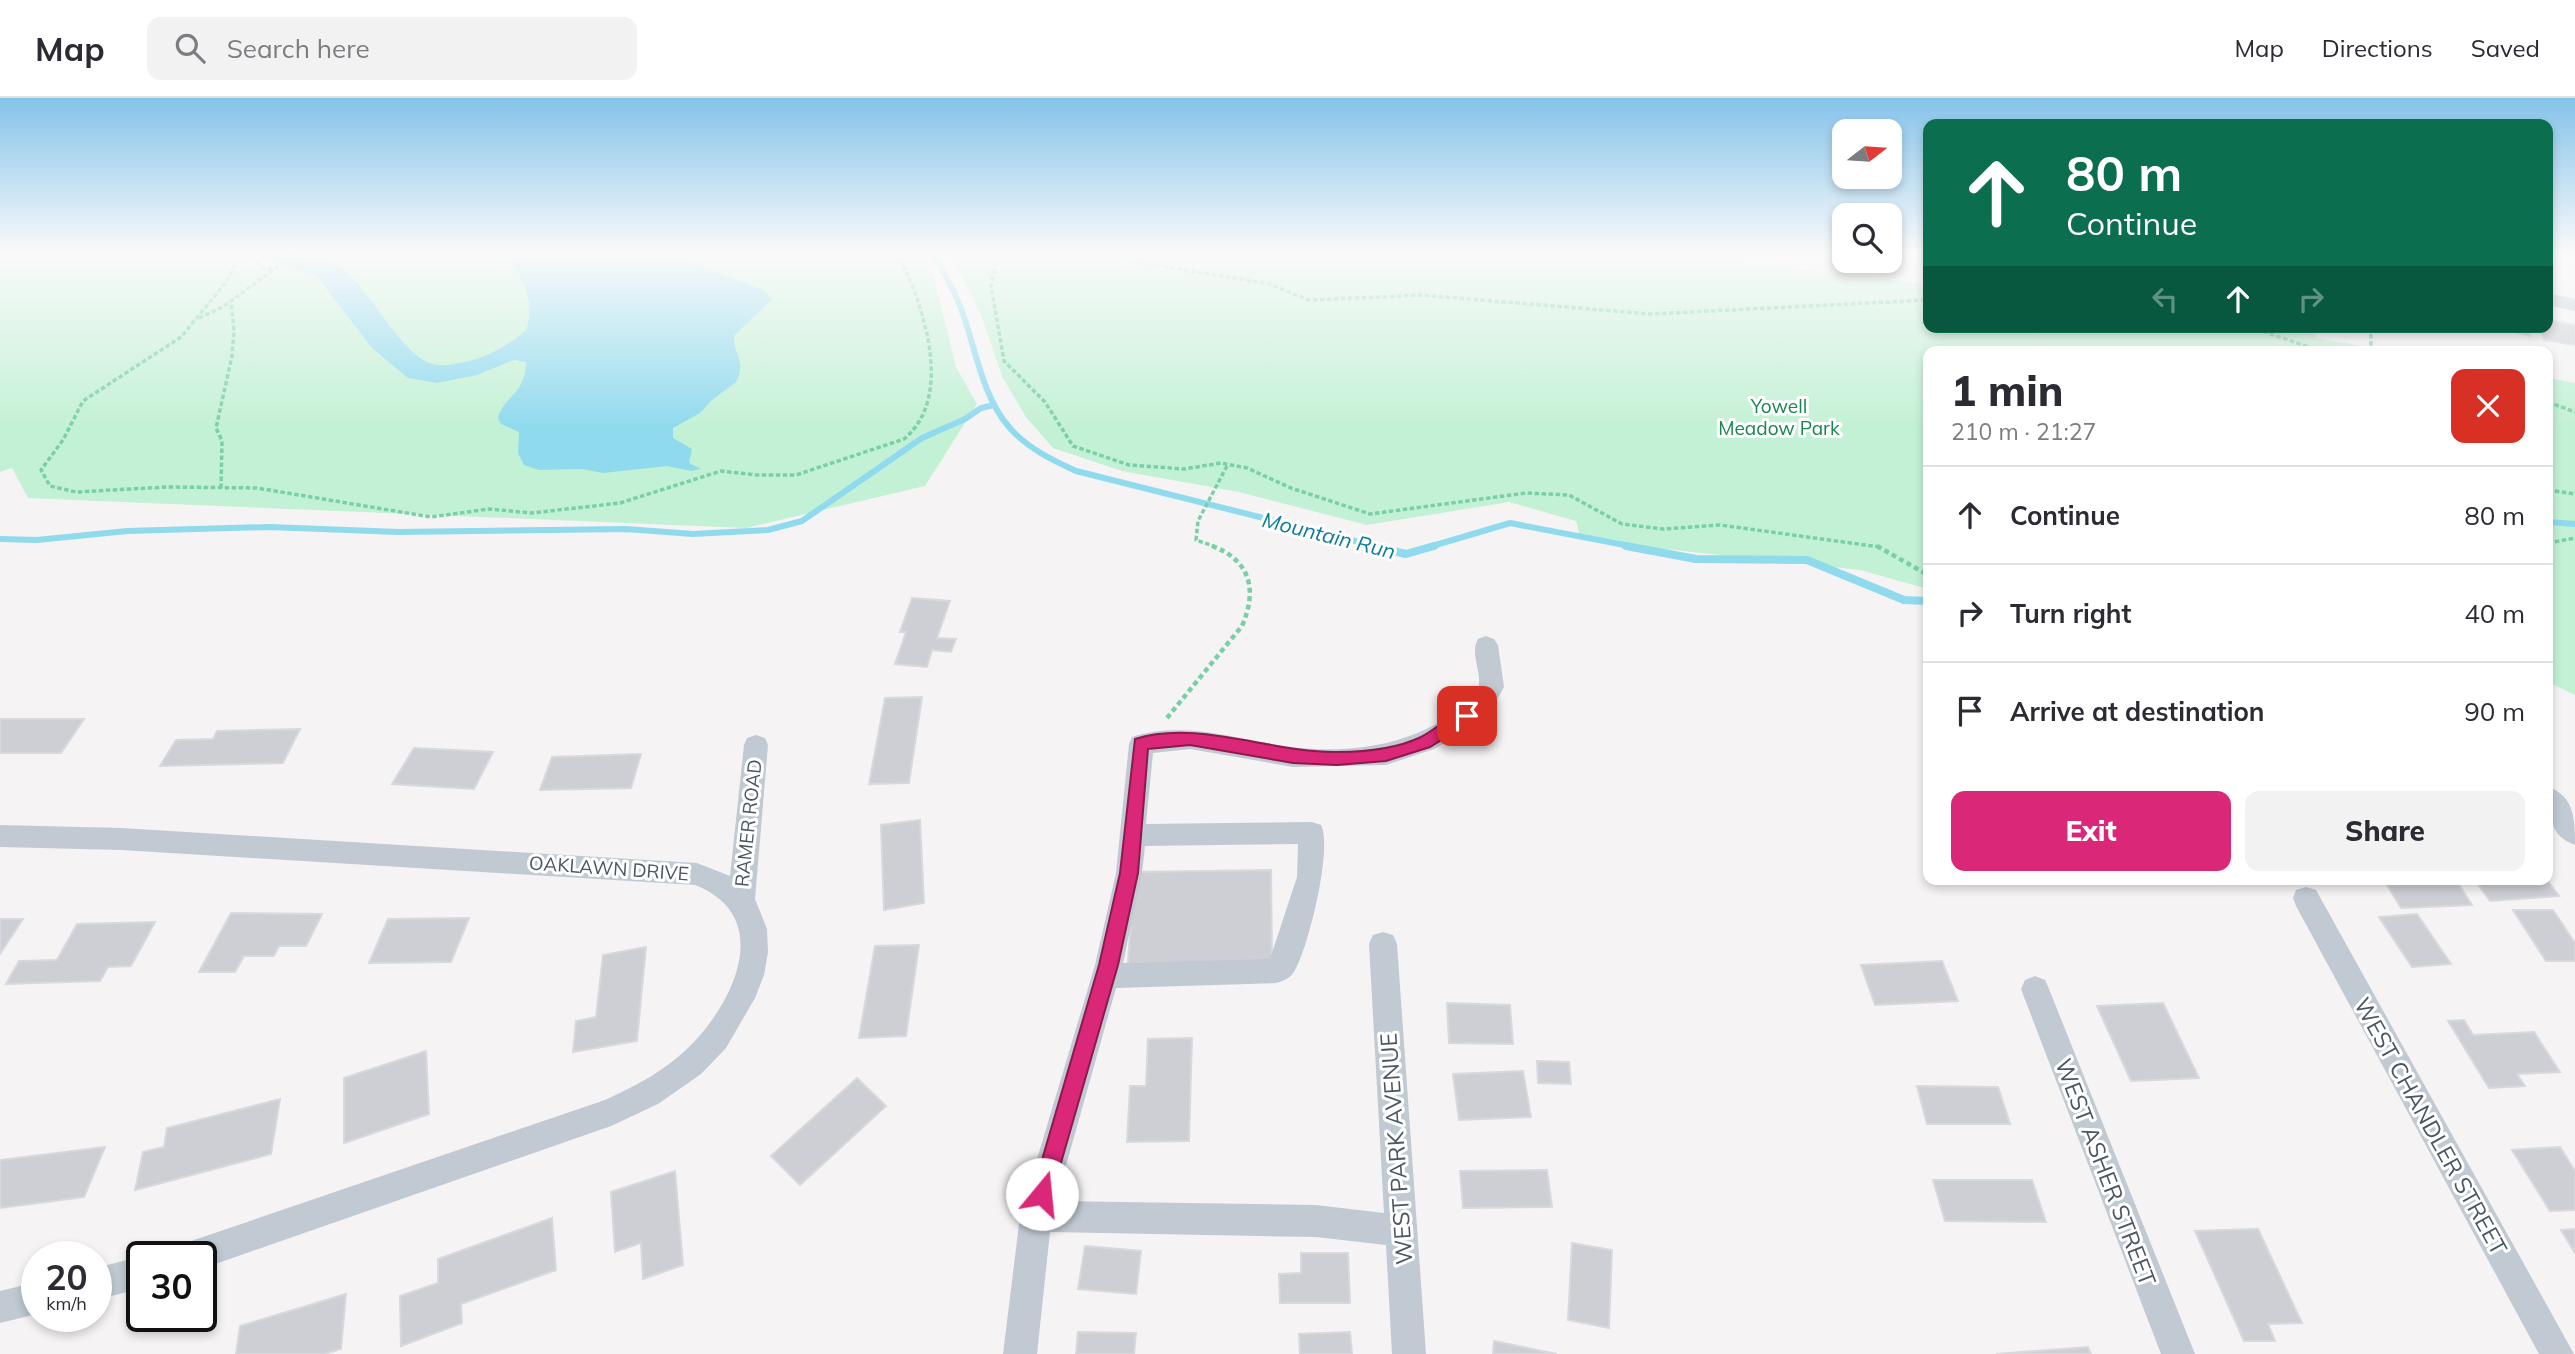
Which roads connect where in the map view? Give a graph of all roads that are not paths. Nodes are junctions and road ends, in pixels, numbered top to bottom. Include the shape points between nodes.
1 (1486, 645) dead end
2 (756, 745) dead end
3 (2553, 804) edge
4 (2575, 834) edge
5 (1133, 835) junction
6 (0, 836) edge
7 (2306, 898) dead end
8 (741, 901) junction
9 (1383, 944) dead end
10 (1105, 976) junction
11 (2035, 989) dead end
12 (1035, 1216) junction
13 (1401, 1231) junction
14 (217, 1248) edge
15 (21, 1302) edge
16 (0, 1307) edge
17 (1020, 1354) edge
18 (1409, 1354) edge
19 (2178, 1354) edge
20 (2557, 1354) edge

1 - 5 street via 1492,687 1481,705 1425,742 1386,755 1293,757 1190,739 1141,744
2 - 8 street, RAMER ROAD
3 - 4 street
5 - 10 street
5 - 10 street via 1312,833 1310,877 1283,965 1276,971
6 - 8 street, OAKLAWN DRIVE via 121,839 697,874 719,883
7 - 20 street, WEST CHANDLER STREET
8 - 14 street via 752,921 755,944 742,996 726,1026 674,1079 611,1112
9 - 13 street, WEST PARK AVENUE
10 - 12 street
11 - 19 street, WEST ASHER STREET
12 - 13 street via 1316,1221
12 - 17 street
13 - 18 street, WEST PARK AVENUE
15 - 16 street

